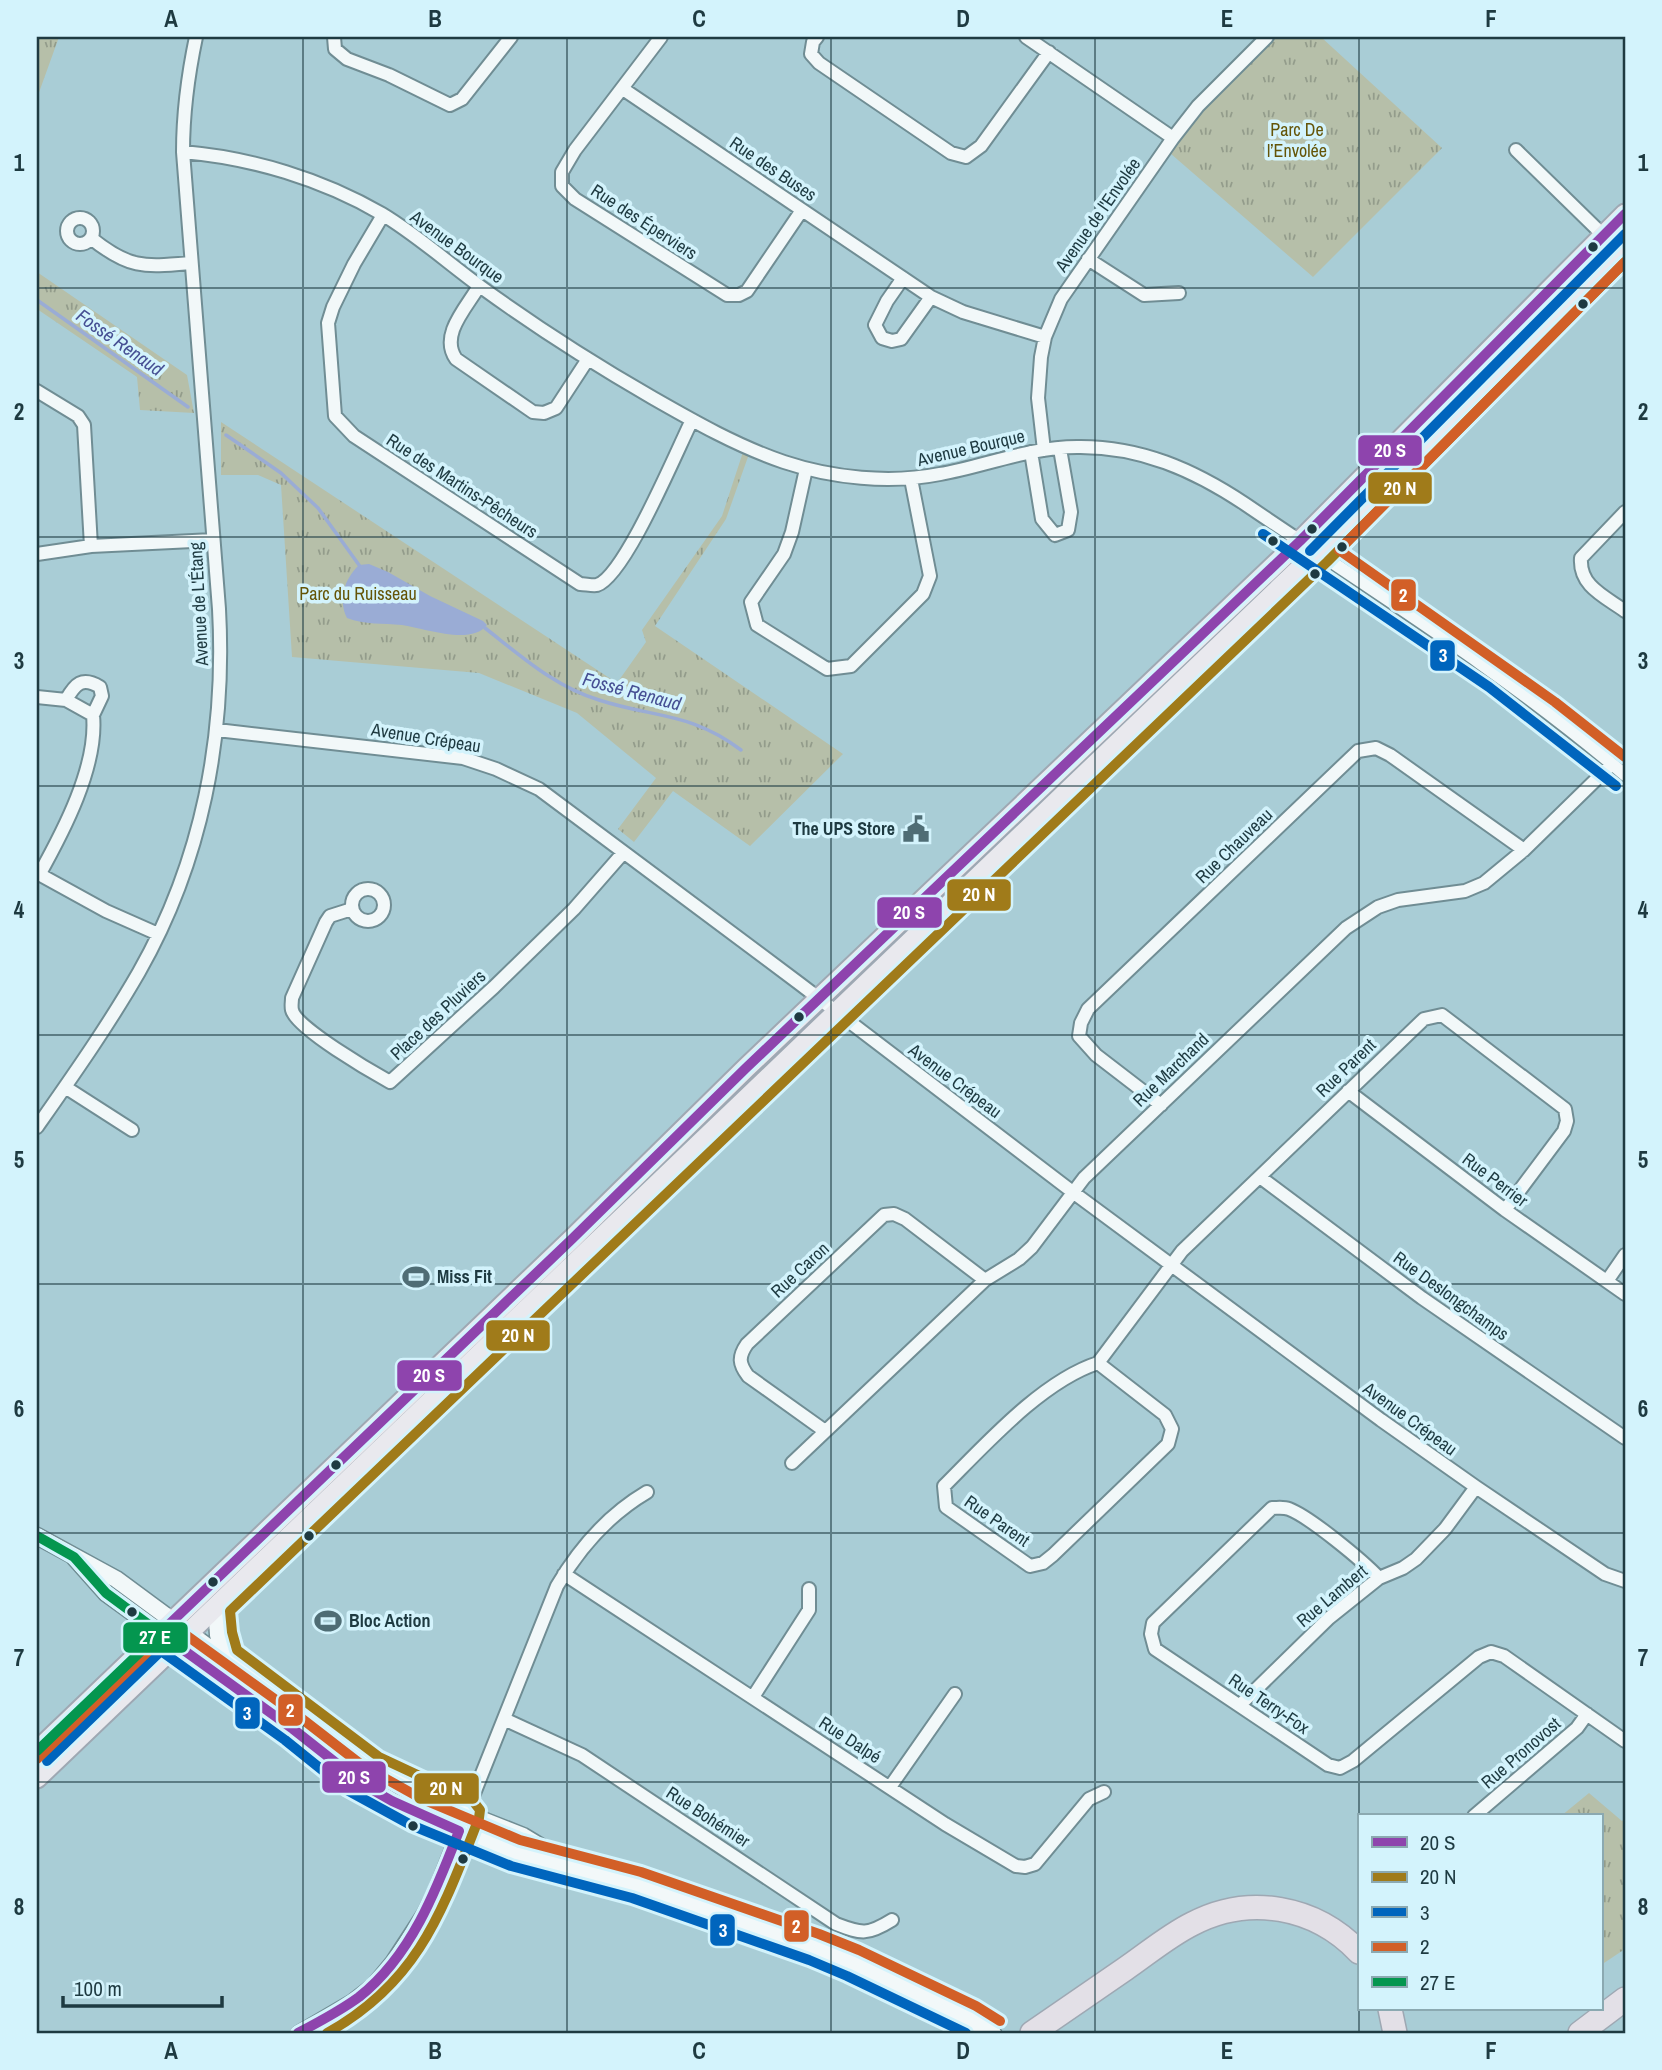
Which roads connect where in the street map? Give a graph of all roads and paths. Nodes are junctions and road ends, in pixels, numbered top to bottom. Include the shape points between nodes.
1 (196, 37) edge
2 (334, 37) edge
3 (511, 37) edge
4 (662, 37) edge
5 (817, 37) edge
6 (1026, 37) edge
7 (1262, 38) edge
8 (1049, 52) junction
9 (623, 89) junction
10 (1173, 138) junction
11 (1516, 150) dead end
12 (183, 152) junction
13 (802, 210) junction
14 (1625, 214) edge
15 (383, 215) junction
16 (1604, 236) junction
17 (91, 238) dead end
18 (1625, 242) edge
19 (1088, 259) junction
20 (191, 263) junction
21 (903, 278) junction
22 (480, 286) junction
23 (1179, 293) dead end
24 (931, 297) junction
25 (1045, 337) junction
26 (588, 359) junction
27 (37, 391) edge
28 (692, 420) junction
29 (1060, 449) junction
30 (1037, 451) junction
31 (806, 469) junction
32 (911, 479) junction
33 (1625, 512) edge
34 (213, 540) junction
35 (1300, 541) junction
36 (91, 546) junction
37 (1317, 552) junction
38 (37, 554) edge
39 (1625, 611) edge
40 (37, 697) edge
41 (66, 700) junction
42 (93, 715) junction
43 (218, 730) junction
44 (1612, 764) junction
45 (1625, 775) edge
46 (1055, 788) junction
47 (1524, 850) junction
48 (623, 853) junction
49 (38, 874) edge
50 (352, 909) dead end
51 (158, 934) junction
52 (828, 1006) junction
53 (65, 1087) junction
54 (1348, 1091) junction
55 (1161, 1105) junction
56 (37, 1128) edge
57 (132, 1130) dead end
58 (1260, 1177) junction
59 (1074, 1193) junction
60 (1505, 1210) junction
61 (1625, 1255) edge
62 (1172, 1265) junction
63 (985, 1280) junction
64 (1607, 1281) junction
65 (1625, 1294) edge
66 (1098, 1363) junction
67 (825, 1431) junction
68 (1625, 1438) edge
69 (792, 1463) dead end
70 (1476, 1488) junction
71 (647, 1493) dead end
72 (37, 1536) edge
73 (564, 1574) junction
74 (1380, 1578) junction
75 (1625, 1581) edge
76 (808, 1589) dead end
77 (216, 1605) junction
78 (174, 1632) junction
79 (225, 1658) junction
80 (955, 1694) dead end
81 (753, 1697) junction
82 (1240, 1705) junction
83 (1587, 1714) junction
84 (504, 1719) junction
85 (1625, 1741) edge
86 (37, 1751) edge
87 (37, 1778) edge
88 (890, 1787) junction
89 (1104, 1793) dead end
90 (466, 1813) junction
91 (1476, 1814) edge
92 (459, 1831) junction
93 (572, 1866) junction
94 (892, 1920) dead end
95 (1358, 1951) edge
96 (889, 1980) junction
97 (1616, 2005) edge
98 (1390, 2010) edge
99 (1059, 2023) edge
100 (314, 2024) junction
101 (298, 2033) edge
102 (328, 2033) edge
103 (970, 2033) edge
104 (993, 2033) edge
105 (1032, 2033) edge
106 (1395, 2033) edge
107 (1572, 2033) edge
108 (1580, 2033) edge

1 - 12 street, Avenue de L'Étang via 186,89
2 - 3 street via 335,49 347,59 450,105 463,99
4 - 9 street, Rue des Éperviers
5 - 8 street via 811,54 819,64 951,153 966,157 981,146
6 - 8 street
7 - 10 street, Avenue de l'Envolée
8 - 10 street
9 - 13 street, Rue des Buses
9 - 13 street, Rue des Éperviers via 562,172 562,186 575,199 727,295 747,291
10 - 19 street, Avenue de l'Envolée
11 - 16 street
12 - 15 street, Avenue Bourque via 285,172
12 - 20 street, Avenue de L'Étang
13 - 21 street, Rue des Buses
14 - 16 main road
15 - 22 street, Avenue Bourque
15 - 28 street, Rue des Martins-Pêcheurs via 354,264 328,323 335,416 354,436 580,584 597,584 610,574 635,538
16 - 35 main road
17 - 20 street via 134,265
18 - 37 main road
19 - 23 street via 1144,295
19 - 25 street, Avenue de l'Envolée via 1061,299
20 - 34 street, Avenue de L'Étang
21 - 24 street, Rue des Buses
21 - 24 street via 875,325 882,338 901,339
22 - 26 street, Avenue Bourque
22 - 26 street via 455,326 450,350 456,359 533,412 556,408
24 - 25 street, Rue des Buses via 963,312
25 - 30 street, Avenue de l'Envolée
26 - 28 street, Avenue Bourque
27 - 36 street via 78,416 84,425
28 - 31 street, Avenue Bourque via 746,448
29 - 30 street, Avenue Bourque
29 - 30 street, Avenue de l'Envolée via 1071,512 1068,530 1055,536 1042,519
29 - 35 street, Avenue Bourque via 1127,452 1171,463 1212,482
30 - 32 street, Avenue Bourque
31 - 32 street, Avenue Bourque
31 - 32 street via 784,554 751,602 757,625 827,669 851,666 923,594 930,576
33 - 39 street via 1581,558 1580,570 1585,581
34 - 36 street
34 - 43 street, Avenue de L'Étang via 222,653
35 - 37 street, Avenue Bourque
35 - 46 main road
36 - 38 street
37 - 44 street, Avenue Bourque via 1525,697
37 - 46 main road
40 - 41 street
41 - 42 street
41 - 42 street via 74,686 92,682 100,687 102,696
42 - 49 street via 87,766 67,819
43 - 48 street, Avenue Crépeau via 476,761 539,789
43 - 51 street, Avenue de L'Étang via 204,809
44 - 45 street, Avenue Bourque
44 - 47 street, Rue Marchand
46 - 52 main road
47 - 55 street, Rue Marchand via 1484,883 1465,891 1398,900 1346,928
47 - 55 street, Rue Chauveau via 1390,755 1376,748 1358,751 1088,1009 1079,1036 1096,1055
48 - 50 street, Place des Pluviers via 574,909 390,1082 315,1035 291,1010 292,998 326,922 330,916
48 - 52 street, Avenue Crépeau
49 - 51 street
51 - 53 street, Avenue de L'Étang via 129,989
52 - 59 street, Avenue Crépeau
52 - 77 main road
52 - 78 main road via 746,1068
53 - 56 street, Avenue de L'Étang
53 - 57 street
54 - 58 street, Rue Parent
54 - 60 street, Rue Perrier
54 - 60 street, Rue Parent via 1424,1019 1442,1015 1452,1022 1565,1109 1564,1131
55 - 59 street, Rue Marchand
58 - 62 street, Rue Parent
58 - 68 street, Rue Deslongchamps via 1460,1326
59 - 62 street, Avenue Crépeau
59 - 63 street, Rue Marchand via 1032,1247
60 - 64 street, Rue Perrier
61 - 64 street
62 - 66 street, Rue Parent
62 - 70 street, Avenue Crépeau
63 - 67 street, Rue Marchand
63 - 67 street, Rue Caron via 905,1219 884,1215 747,1344 740,1354 740,1366 748,1376
64 - 65 street, Rue Perrier
66 - 66 street, Rue Parent via 1032,1403 944,1486 946,1507 1030,1566 1053,1555 1168,1444 1172,1429 1166,1415
67 - 69 street, Rue Marchand
70 - 74 street, Rue Lambert via 1433,1542 1403,1568
70 - 75 street, Avenue Crépeau via 1605,1574
71 - 73 street via 625,1505 590,1538
72 - 78 street via 74,1557 106,1593
73 - 81 street, Rue Dalpé
73 - 84 street
74 - 82 street, Rue Lambert via 1329,1618
74 - 82 street, Rue Terry-Fox via 1302,1516 1287,1508 1272,1508 1153,1623 1151,1634 1155,1648
76 - 81 street via 809,1610
77 - 78 main road
77 - 79 street
78 - 79 street
78 - 86 main road
78 - 87 main road
78 - 92 street via 364,1784
79 - 90 street via 372,1769
80 - 88 street
81 - 88 street, Rue Dalpé
82 - 83 street, Rue Terry-Fox via 1328,1765 1340,1768 1490,1652
83 - 85 street, Rue Terry-Fox
83 - 91 street, Rue Pronovost via 1577,1728
84 - 90 street
84 - 94 street, Rue Bohémier via 582,1755 836,1924 859,1933
88 - 89 street, Rue Dalpé via 1000,1859 1025,1867 1035,1864 1089,1799
90 - 92 street
90 - 93 street via 523,1836
92 - 93 street via 516,1853
92 - 100 street via 432,1898 392,1962 365,1992
93 - 96 street via 799,1942
95 - 99 highway via 1329,1927 1302,1914 1269,1907 1232,1909 1186,1927
96 - 103 street
96 - 104 street
97 - 107 highway
97 - 108 highway
98 - 106 highway
99 - 105 highway
100 - 101 street
100 - 102 street

